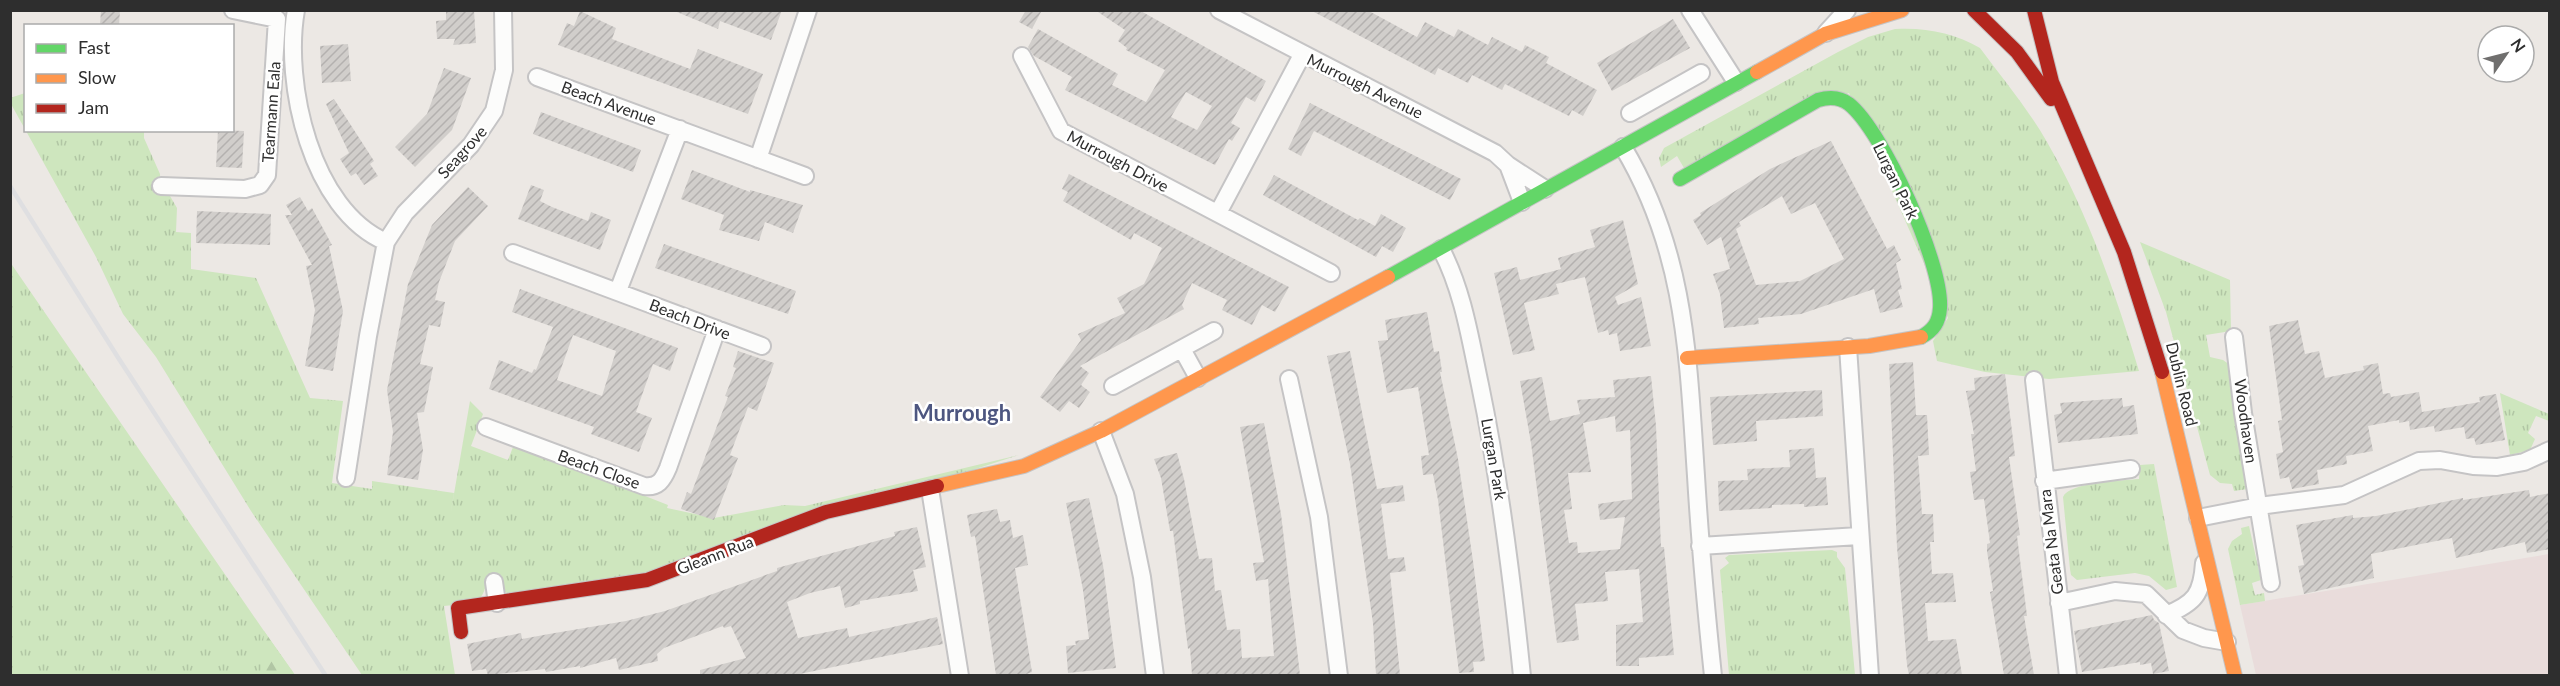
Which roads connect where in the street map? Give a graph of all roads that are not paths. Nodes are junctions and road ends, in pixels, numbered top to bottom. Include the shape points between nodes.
1 (233, 10) edge
2 (296, 10) edge
3 (503, 10) edge
4 (808, 10) edge
5 (1219, 10) edge
6 (1690, 10) edge
7 (1847, 10) edge
8 (1902, 10) edge
9 (1974, 10) edge
10 (2034, 10) edge
11 (1825, 34) junction
12 (1302, 55) junction
13 (1023, 56) dead end
14 (1701, 73) dead end
15 (537, 77) dead end
16 (1736, 82) junction
17 (1653, 100) junction
18 (2061, 112) junction
19 (1630, 113) dead end
20 (1666, 123) junction
21 (680, 129) junction
22 (1623, 147) junction
23 (759, 159) junction
24 (1508, 165) junction
25 (805, 176) dead end
26 (1680, 179) dead end
27 (161, 186) dead end
28 (1545, 189) junction
29 (1522, 202) junction
30 (1218, 213) junction
31 (386, 242) junction
32 (1441, 249) junction
33 (513, 253) dead end
34 (1331, 273) dead end
35 (618, 291) junction
36 (717, 329) junction
37 (1214, 331) dead end
38 (2234, 337) dead end
39 (762, 345) dead end
40 (1848, 347) junction
41 (1182, 349) junction
42 (1688, 358) junction
43 (1198, 378) junction
44 (1289, 379) dead end
45 (2034, 381) dead end
46 (1113, 386) dead end
47 (486, 427) dead end
48 (1101, 431) junction
49 (2550, 450) edge
50 (2131, 469) dead end
51 (346, 478) dead end
52 (2044, 481) junction
53 (930, 489) junction
54 (2259, 506) junction
55 (2198, 519) junction
56 (1859, 536) junction
57 (1700, 546) junction
58 (2205, 547) junction
59 (494, 582) dead end
60 (2271, 583) dead end
61 (497, 603) junction
62 (2059, 603) junction
63 (2166, 615) junction
64 (461, 632) dead end
65 (2227, 642) junction
66 (960, 675) edge
67 (1155, 675) edge
68 (1339, 675) edge
69 (1522, 675) edge
70 (1713, 675) edge
71 (1870, 675) edge
72 (2068, 675) edge
73 (2235, 675) edge

1 - 27 street, Tearmann Eala via 277,19 267,175 260,185 245,189
2 - 31 street via 292,40 294,86 314,158 353,219 366,232
3 - 31 street, Seagrove via 504,70 494,111 471,145 405,213
4 - 23 street
5 - 12 street, Murrough Avenue
6 - 16 street
7 - 11 street
8 - 11 street
9 - 18 street, Dublin Road via 2017,52
10 - 18 street, Dublin Road via 2038,37
11 - 16 street
12 - 24 street, Murrough Avenue via 1428,116 1496,153
12 - 30 street
13 - 30 street, Murrough Drive via 1061,131
14 - 17 street
15 - 21 street, Beach Avenue
16 - 20 street
17 - 19 street
17 - 20 street
18 - 55 street, Dublin Road via 2100,194 2137,287 2166,384
20 - 22 street
21 - 23 street, Beach Avenue
21 - 35 street
22 - 28 street
22 - 42 street via 1646,187 1666,240
23 - 25 street, Beach Avenue
24 - 28 street, Murrough Avenue
24 - 29 street
26 - 40 street, Lurgan Park via 1818,100 1834,98 1855,109 1886,155 1911,209 1932,262 1941,309 1938,323 1921,337
28 - 29 street
29 - 32 street
30 - 34 street, Murrough Drive
31 - 51 street, Seagrove
32 - 43 street
32 - 69 street, Lurgan Park via 1464,312 1486,414 1501,497
33 - 35 street, Beach Drive
35 - 36 street, Beach Drive
36 - 39 street, Beach Drive
36 - 47 street, Beach Close via 668,468 655,486 644,486
37 - 41 street
38 - 54 street, Woodhaven
40 - 42 street, Lurgan Park
40 - 56 street
41 - 43 street
41 - 46 street
42 - 57 street
43 - 48 street
44 - 68 street via 1319,517
45 - 52 street, Geata Na Mara
48 - 53 street, Gleann Rua via 1023,466
48 - 67 street via 1127,504 1142,577
49 - 54 street via 2524,462 2497,467 2420,461 2344,495
50 - 52 street, Geata Na Mara
52 - 62 street, Geata Na Mara
53 - 61 street, Gleann Rua via 826,512 647,580
53 - 66 street
54 - 55 street
54 - 60 street, Woodhaven
55 - 58 street, Dublin Road
56 - 57 street
56 - 71 street
57 - 70 street
58 - 63 street via 2203,579 2197,596 2185,607
58 - 65 street, Dublin Road
59 - 61 street
61 - 64 street, Gleann Rua via 458,608
62 - 63 street, Geata Na Mara via 2133,591 2146,594
62 - 72 street, Geata Na Mara
63 - 65 street, Geata Na Mara via 2183,630
65 - 73 street, Dublin Road

